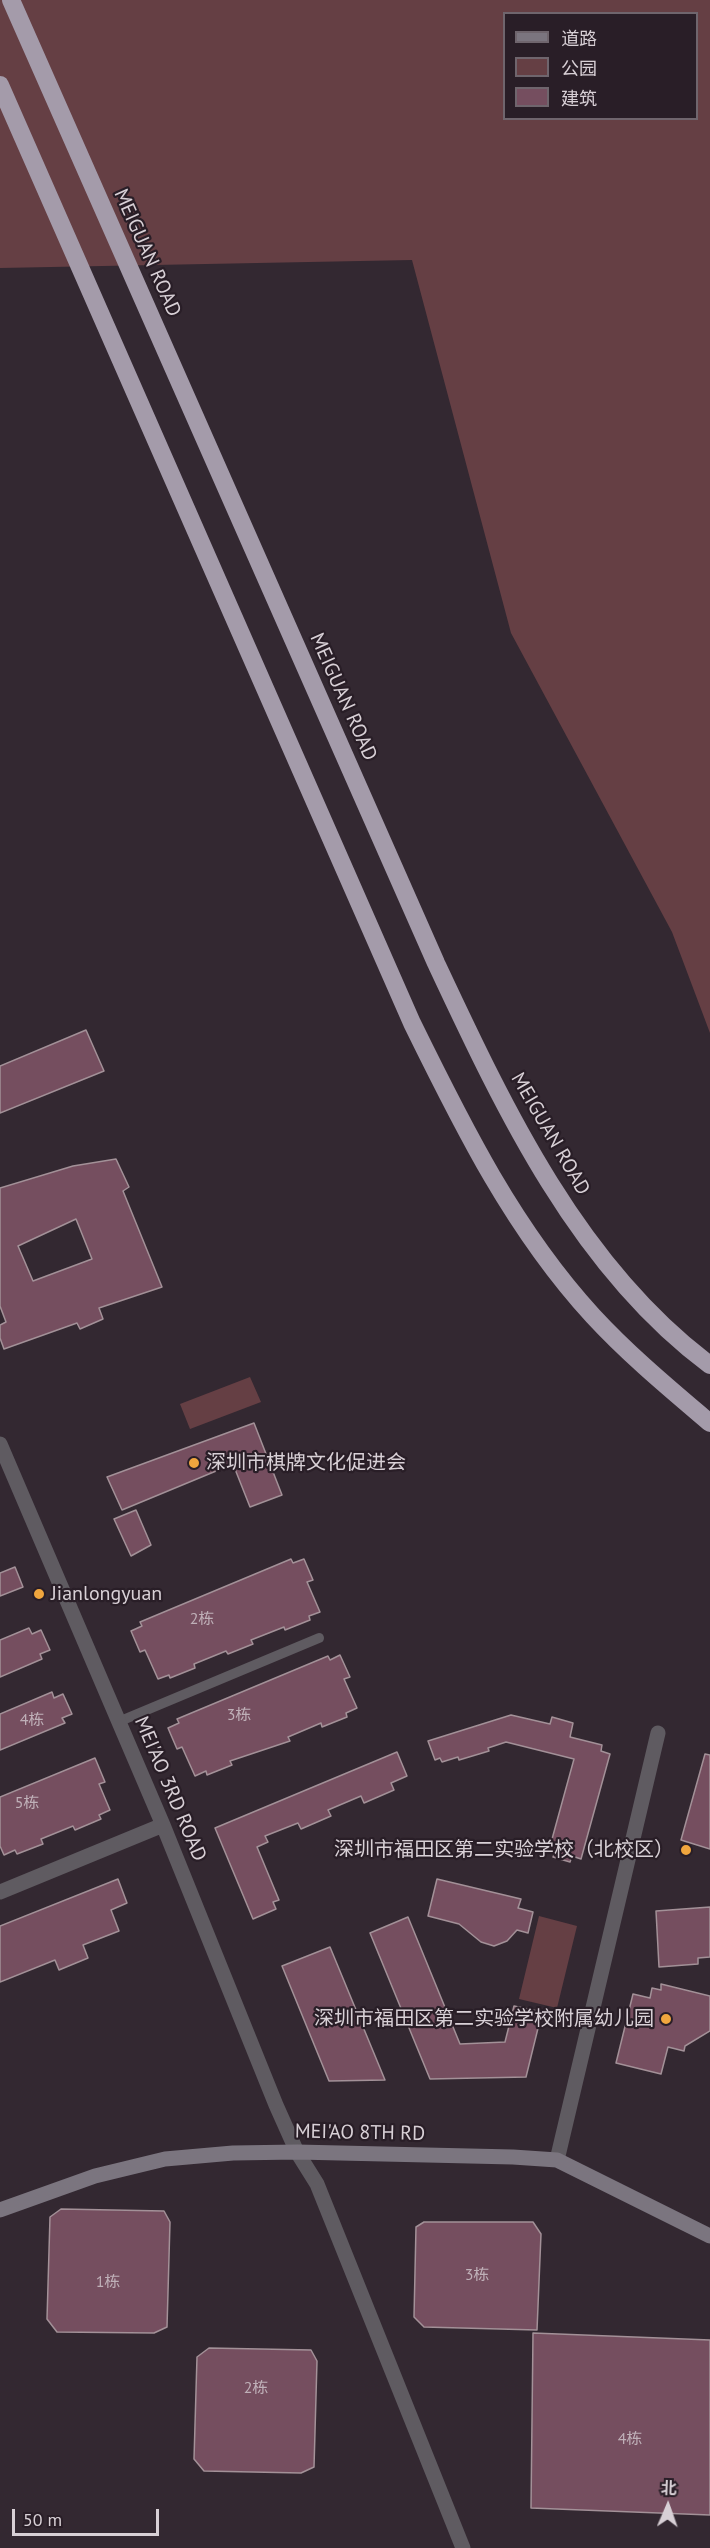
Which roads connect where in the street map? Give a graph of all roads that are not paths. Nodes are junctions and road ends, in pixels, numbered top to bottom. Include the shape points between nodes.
1 (11, 0) edge
2 (0, 85) edge
3 (710, 1365) edge
4 (710, 1424) edge
5 (0, 1444) edge
6 (3, 1462) edge
7 (319, 1638) dead end
8 (118, 1722) junction
9 (658, 1733) dead end
10 (163, 1825) junction
11 (0, 1892) edge
12 (297, 2152) junction
13 (557, 2160) junction
14 (0, 2210) edge
15 (710, 2235) edge
16 (463, 2548) edge

1 - 3 highway, MEIGUAN ROAD via 482,1060 529,1147 576,1222 630,1293
2 - 4 highway via 412,1023 459,1119 498,1190 592,1315 638,1362
5 - 6 street, MEI'AO 3RD ROAD
6 - 8 street, MEI'AO 3RD ROAD
7 - 8 lane
8 - 10 street, MEI'AO 3RD ROAD
9 - 13 street
10 - 11 street
10 - 12 street, MEI'AO 3RD ROAD
12 - 13 street, MEI'AO 8TH RD
12 - 14 street, MEI'AO 8TH RD via 165,2159 95,2176
12 - 16 street, MEI'AO 3RD ROAD via 317,2184
13 - 15 street, MEI'AO 8TH RD

